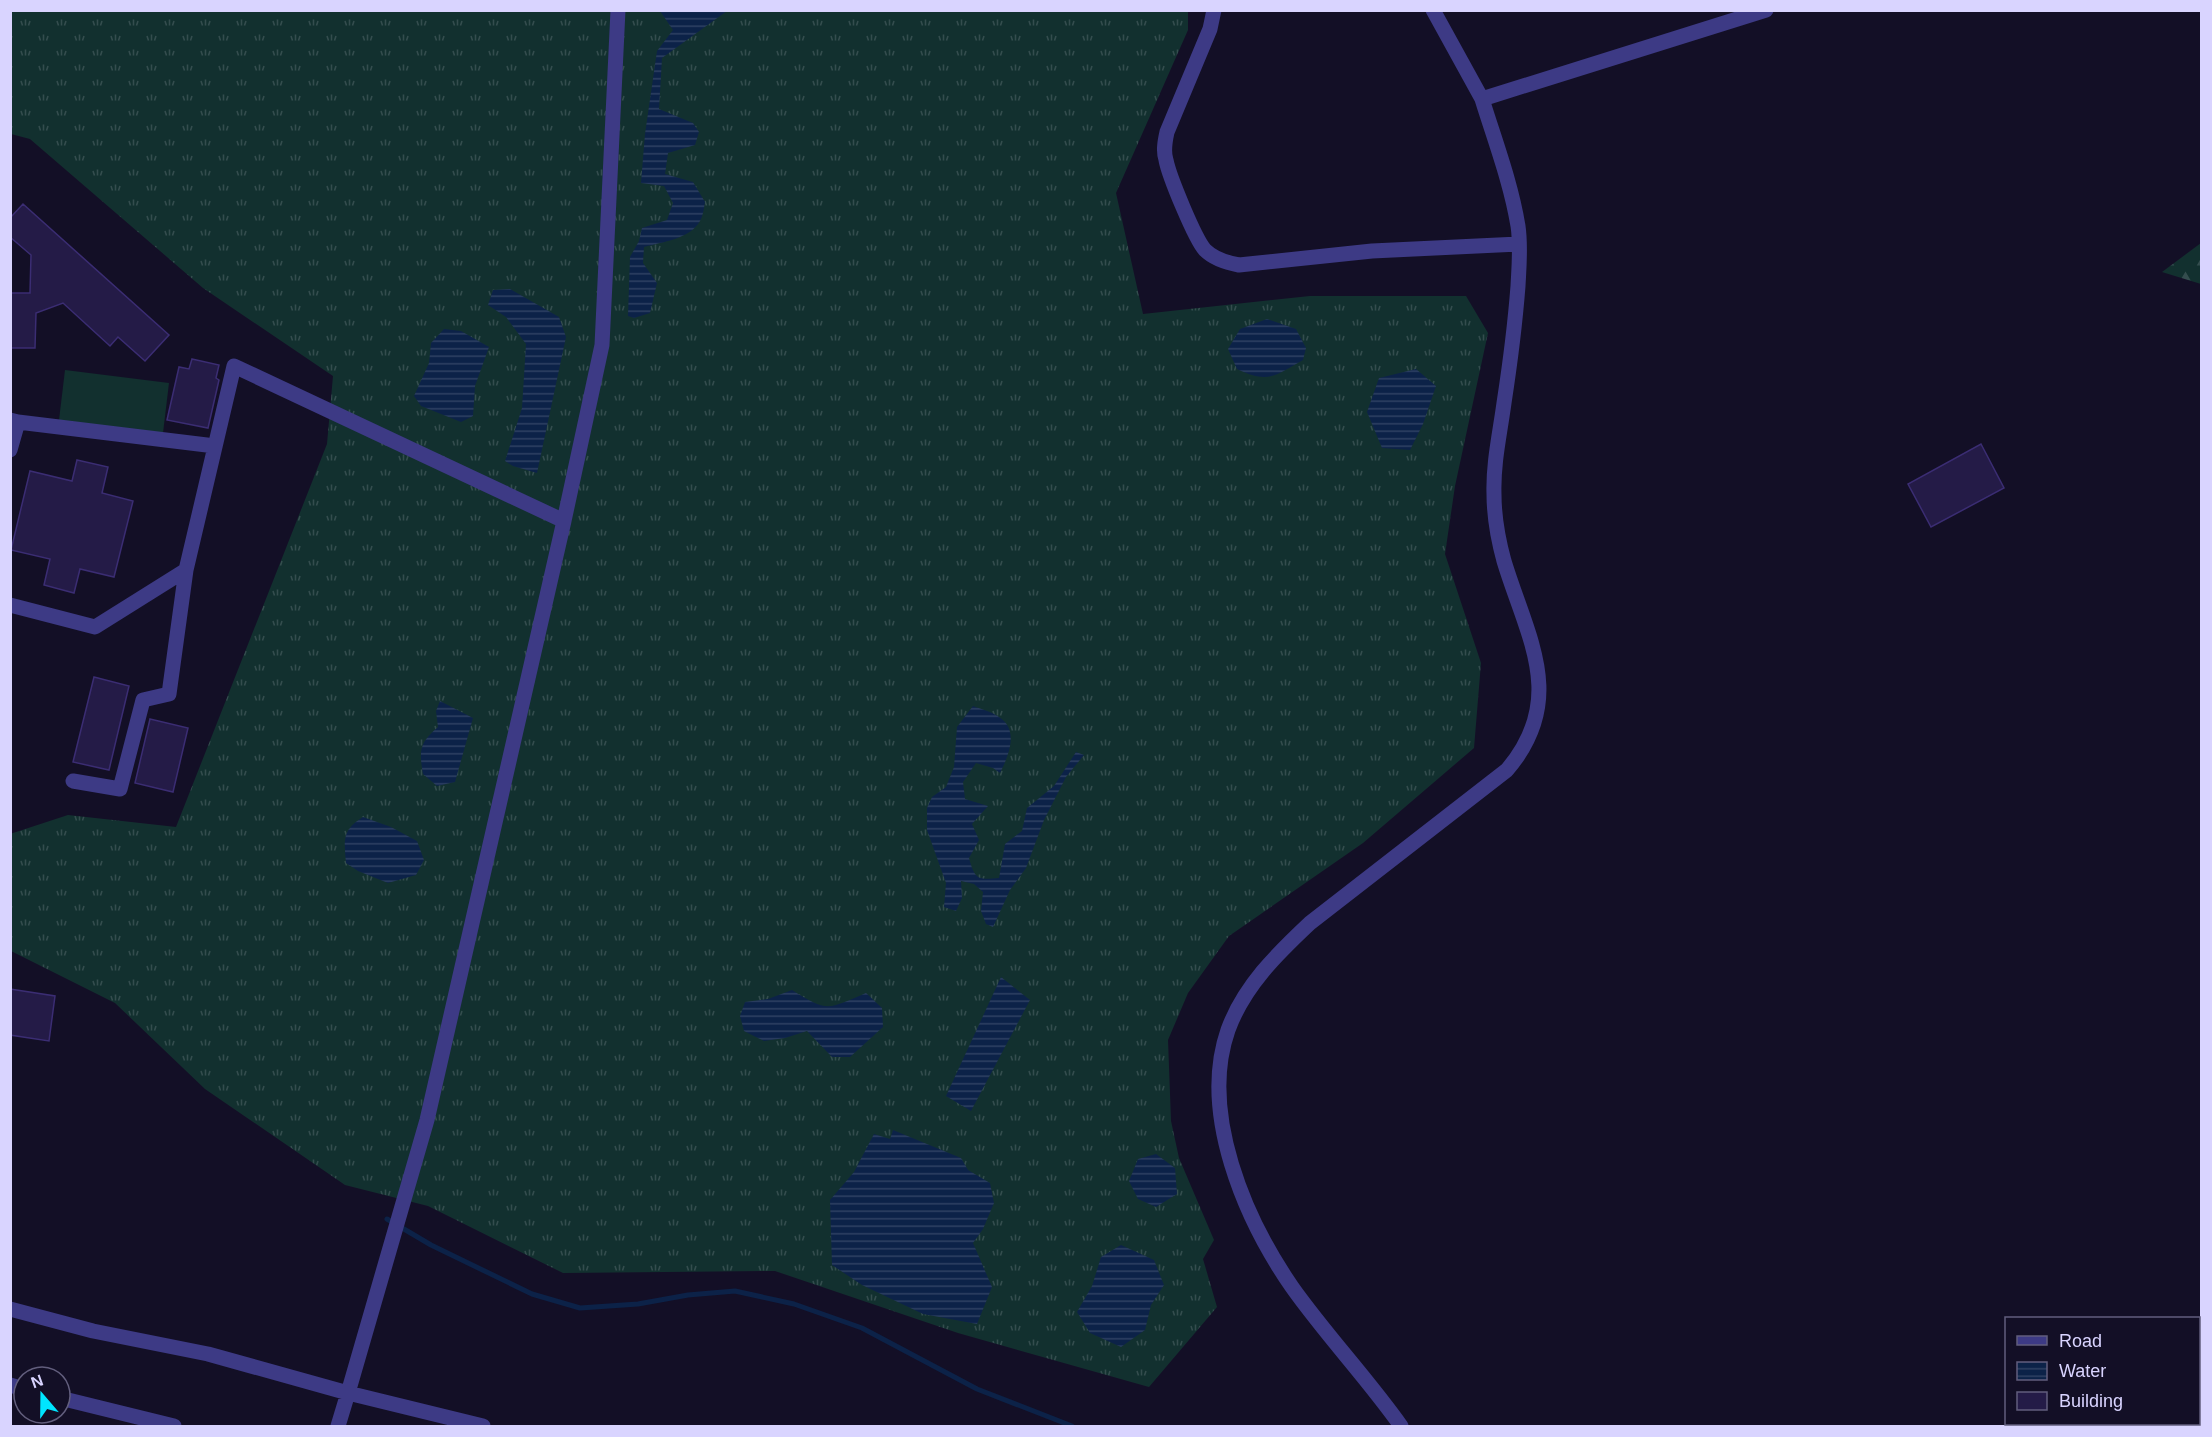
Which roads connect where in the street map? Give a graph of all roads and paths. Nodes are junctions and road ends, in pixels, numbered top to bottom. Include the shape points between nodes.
1 (618, 10) edge
2 (1214, 10) edge
3 (1433, 10) edge
4 (1766, 10) edge
5 (1482, 99) junction
6 (1519, 244) junction
7 (14, 421) edge
8 (215, 446) junction
9 (10, 450) edge
10 (564, 521) junction
11 (186, 570) junction
12 (10, 605) edge
13 (74, 781) dead end
14 (10, 1309) edge
15 (348, 1393) junction
16 (72, 1401) edge
17 (174, 1426) edge
18 (338, 1426) edge
19 (483, 1426) edge
20 (1401, 1426) edge

1 - 10 lane via 602,345
2 - 6 lane via 1210,29 1167,132 1165,150 1167,165 1205,250 1239,265 1372,251
3 - 5 lane
4 - 5 lane
5 - 6 lane via 1508,183
6 - 20 lane via 1515,336 1494,469 1494,494 1504,560 1534,649 1540,698 1537,717 1520,755 1507,770 1310,923 1259,974 1228,1031 1218,1094 1221,1121 1242,1194 1256,1225 1292,1286
7 - 8 lane
7 - 9 lane
8 - 10 lane via 234,366
8 - 11 lane
10 - 15 lane via 427,1120
11 - 12 lane via 95,627
11 - 13 lane via 169,694 143,700 120,789
14 - 15 lane via 93,1331 208,1354
15 - 18 lane
15 - 19 lane
16 - 17 lane

